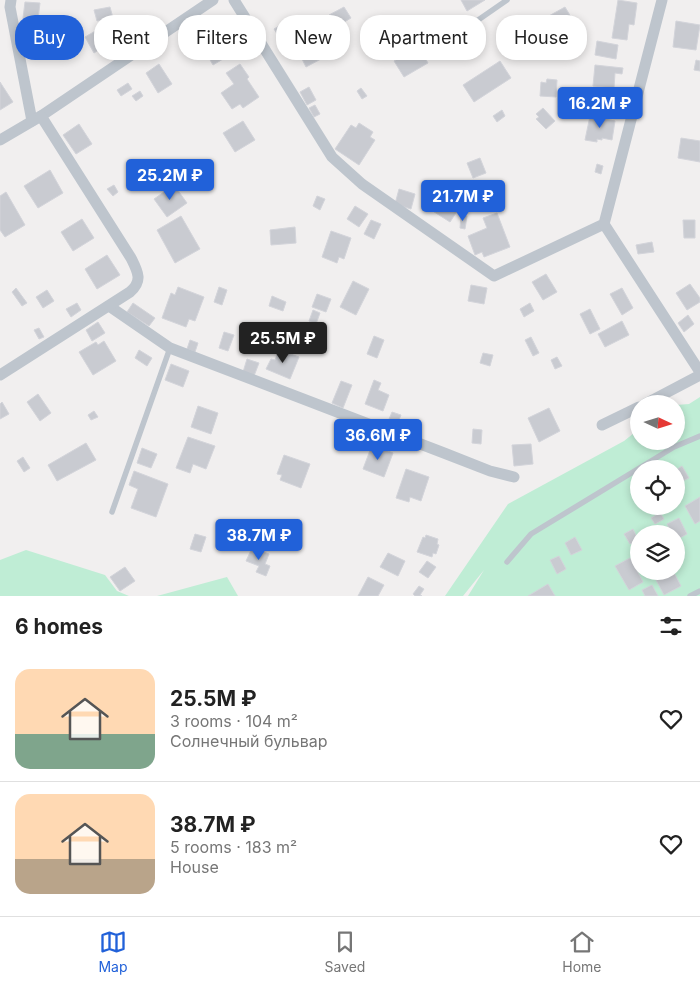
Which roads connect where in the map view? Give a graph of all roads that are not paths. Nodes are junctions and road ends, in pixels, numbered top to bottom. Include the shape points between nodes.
1 (11, 0) edge
2 (213, 0) edge
3 (234, 0) edge
4 (507, 0) edge
5 (662, 0) edge
6 (485, 15) edge
7 (36, 118) junction
8 (0, 140) edge
9 (604, 224) junction
10 (108, 306) junction
11 (170, 348) junction
12 (700, 372) edge
13 (0, 375) edge
14 (700, 376) edge
15 (662, 395) edge
16 (630, 411) edge
17 (602, 425) dead end
18 (700, 436) edge
19 (514, 477) dead end
20 (112, 512) dead end
21 (507, 562) dead end
22 (700, 591) edge
23 (690, 596) edge

1 - 7 street via 18,54
2 - 7 street
3 - 9 street via 332,157 362,184 494,276
4 - 6 lane
5 - 9 street
7 - 8 street
7 - 10 street via 136,268 136,286
9 - 12 street
10 - 11 street
10 - 13 street
11 - 19 street via 444,454
11 - 20 lane
14 - 15 street
16 - 17 street
18 - 21 lane via 674,447 531,534
22 - 23 lane

